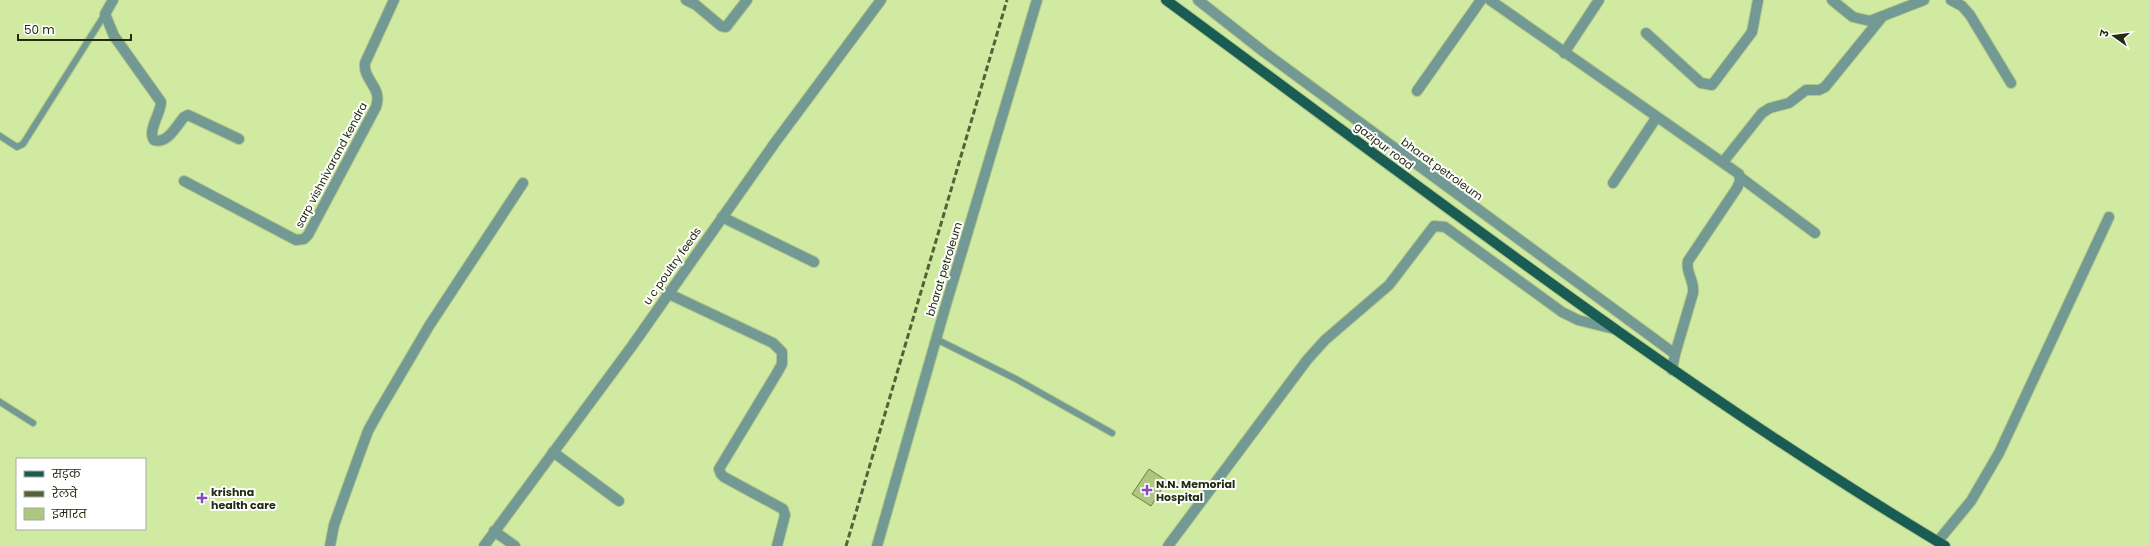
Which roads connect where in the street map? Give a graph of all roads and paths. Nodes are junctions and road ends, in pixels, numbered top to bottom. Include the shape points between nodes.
1 (113, 0) edge
2 (394, 0) edge
3 (686, 0) edge
4 (747, 0) edge
5 (881, 0) edge
6 (1037, 0) edge
7 (1166, 0) edge
8 (1198, 0) edge
9 (1481, 0) edge
10 (1490, 0) edge
11 (1599, 0) edge
12 (1758, 0) edge
13 (1832, 0) edge
14 (1924, 0) edge
15 (1951, 0) edge
16 (105, 14) junction
17 (1882, 17) junction
18 (1646, 33) dead end
19 (1564, 53) junction
20 (2011, 83) dead end
21 (1418, 91) dead end
22 (1656, 118) junction
23 (0, 136) edge
24 (238, 139) dead end
25 (1723, 162) junction
26 (1740, 177) junction
27 (184, 181) dead end
28 (524, 183) dead end
29 (1612, 184) dead end
30 (722, 217) junction
31 (2109, 217) dead end
32 (1815, 234) dead end
33 (814, 262) dead end
34 (667, 293) junction
35 (1614, 329) junction
36 (936, 339) junction
37 (1674, 354) junction
38 (1672, 370) junction
39 (0, 402) edge
40 (33, 423) dead end
41 (1112, 433) dead end
42 (552, 452) junction
43 (619, 501) dead end
44 (494, 531) junction
45 (1942, 544) edge
46 (330, 546) edge
47 (484, 546) edge
48 (515, 546) edge
49 (777, 546) edge
50 (877, 546) edge
51 (1168, 546) edge

1 - 16 street
2 - 27 street, sarp vishnivarand kendra via 365,63 364,69 378,94 376,107 304,239 296,240
3 - 4 street via 726,27
5 - 30 street, u c poultry feeds
6 - 36 street, bharat petroleum
7 - 35 main road, gazipur road
8 - 37 street, bharat petroleum via 1270,57
9 - 21 street
10 - 19 street
11 - 19 street
12 - 18 street via 1752,32 1712,85 1701,83
13 - 17 street via 1853,17 1861,20 1870,21
14 - 17 street
15 - 20 street via 1970,14
16 - 23 lane via 23,144 17,147
16 - 24 street via 114,36 160,102 161,108 152,133 158,141 188,116
17 - 25 street via 1825,87 1819,90 1806,90 1789,103 1762,113
19 - 22 street
22 - 25 street
22 - 29 street
25 - 26 street via 1736,170
26 - 32 street
26 - 37 street via 1737,188 1688,261 1687,267 1694,284 1693,293
28 - 46 street via 429,326 368,431 334,525
30 - 33 street
30 - 34 street, u c poultry feeds
31 - 45 street via 1999,453
34 - 42 street, u c poultry feeds via 632,346
34 - 49 street via 773,343 782,352 782,364 719,469 724,477 783,509 785,515
35 - 38 main road, gazipur road
35 - 51 street via 1567,315 1444,227 1434,226 1389,285 1325,340 1307,360
36 - 41 lane via 1016,379
36 - 50 street, bharat petroleum
37 - 38 street
38 - 45 main road, gazipur road
39 - 40 lane
42 - 43 street
42 - 44 street, u c poultry feeds
44 - 47 street, u c poultry feeds
44 - 48 street

